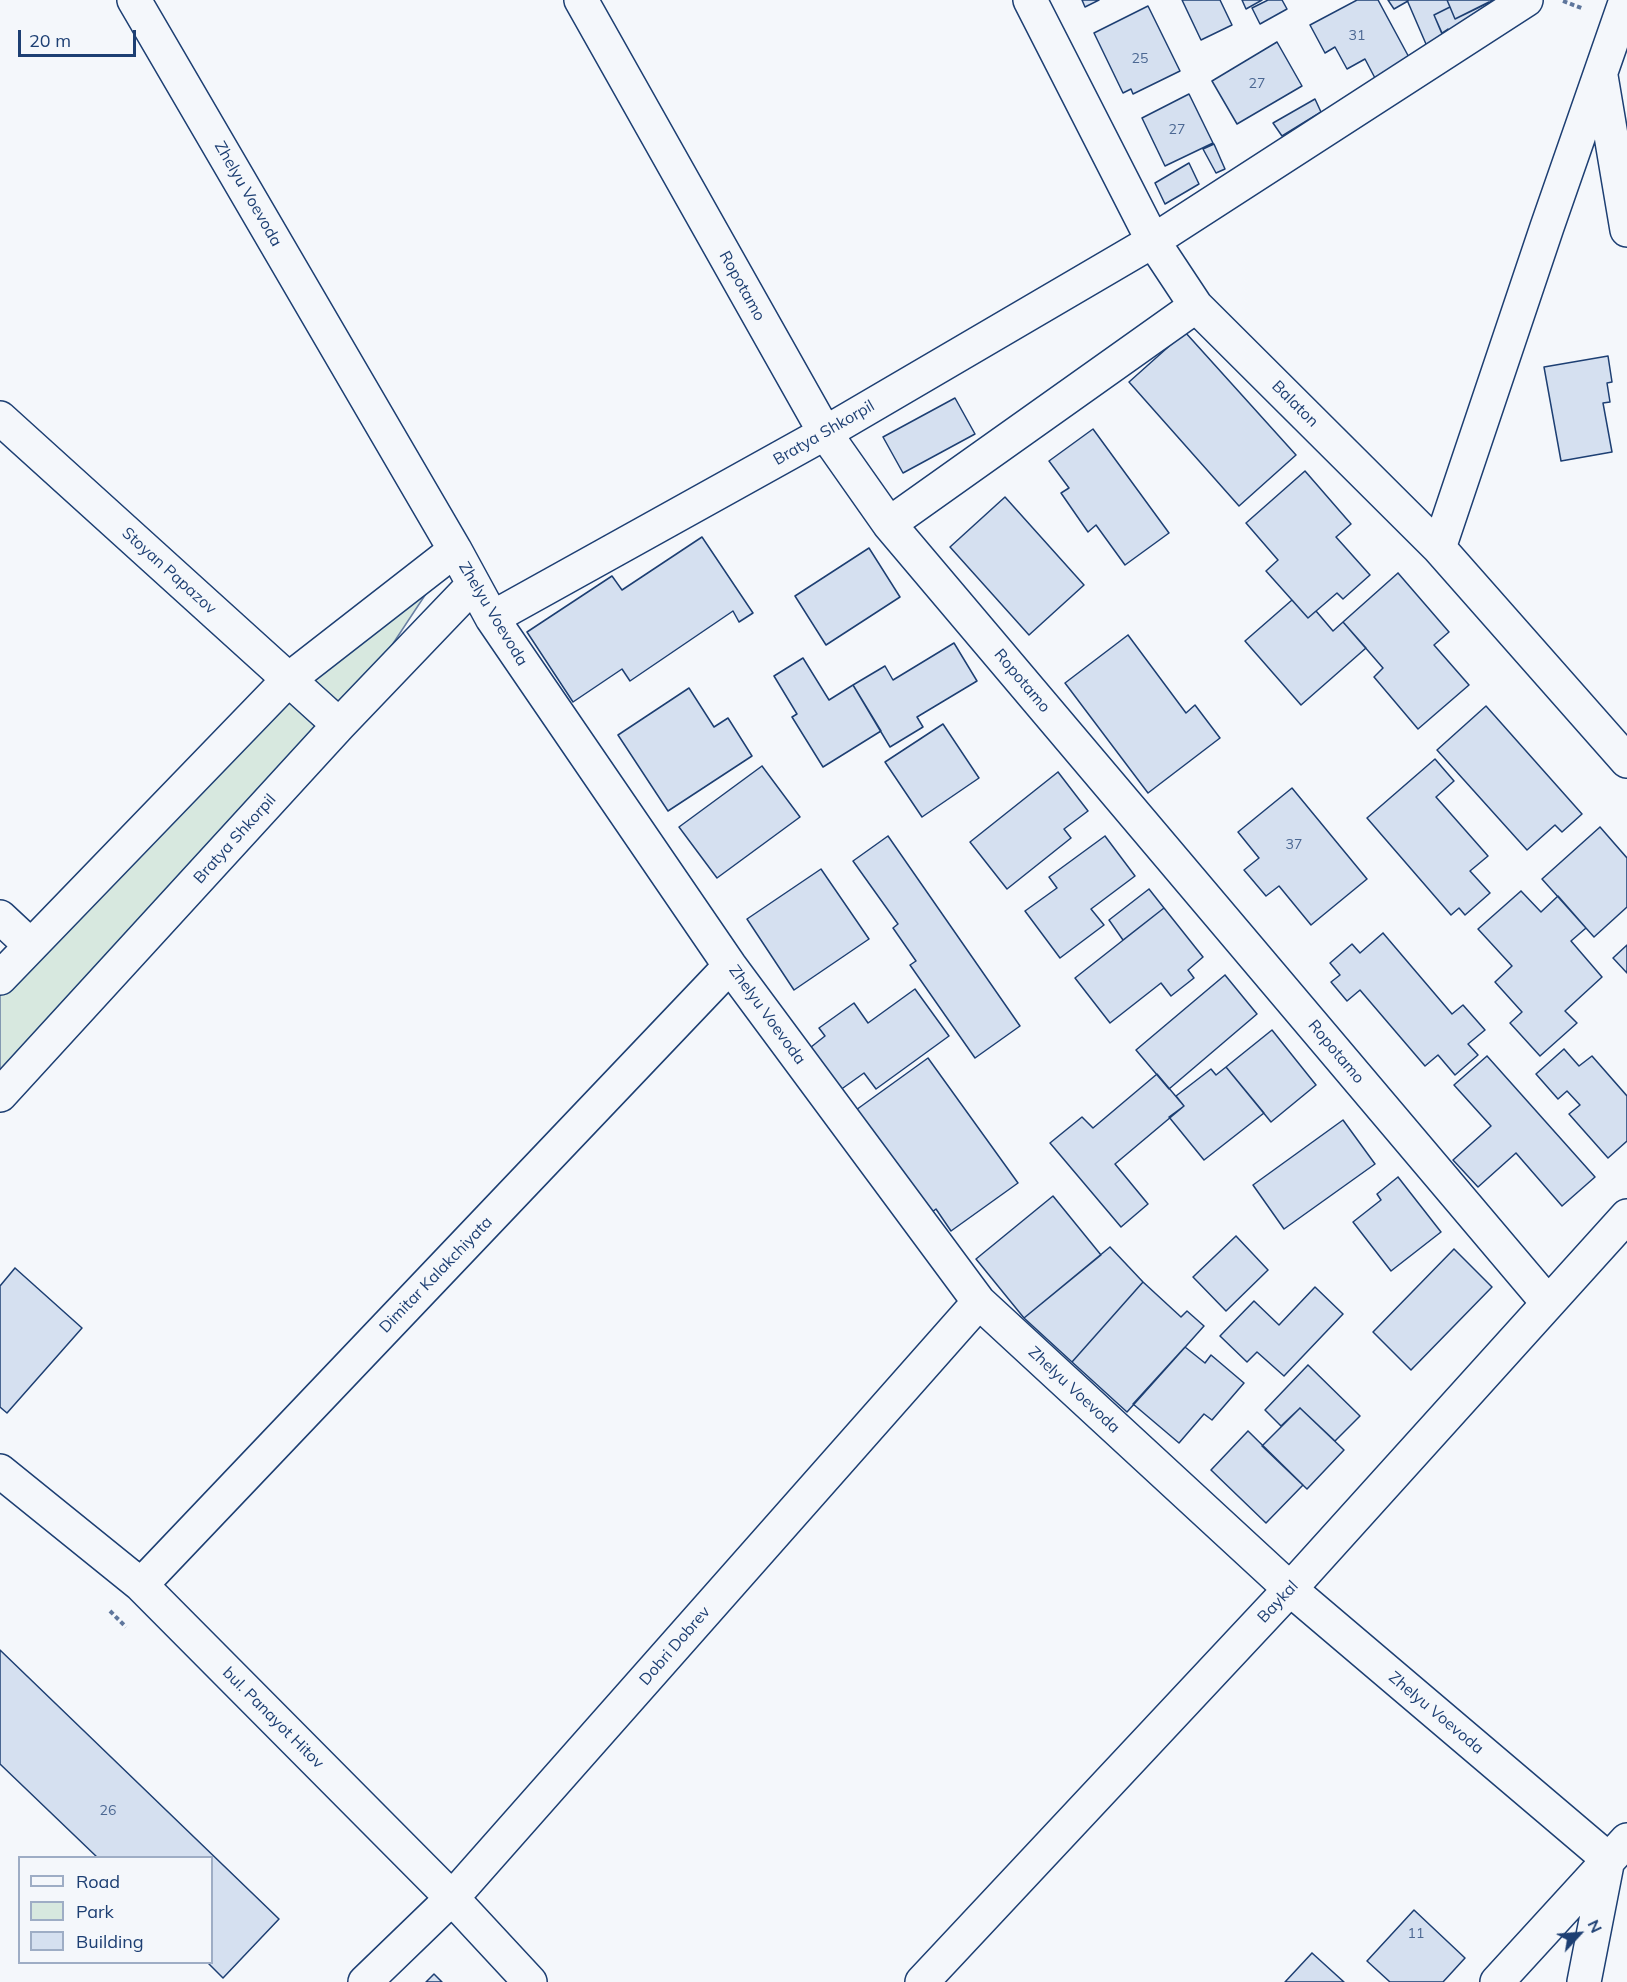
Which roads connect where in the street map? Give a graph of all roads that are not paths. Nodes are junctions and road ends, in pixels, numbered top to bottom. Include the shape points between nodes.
1 (134, 0) edge
2 (581, 0) edge
3 (1030, 0) edge
4 (1526, 0) edge
5 (1626, 0) edge
6 (1600, 74) junction
7 (1627, 230) edge
8 (1153, 241) junction
9 (1196, 306) junction
10 (0, 418) edge
11 (825, 433) junction
12 (889, 524) junction
13 (1439, 548) junction
14 (455, 549) junction
15 (473, 585) junction
16 (492, 618) junction
17 (288, 680) junction
18 (339, 725) junction
19 (1627, 761) edge
20 (0, 917) edge
21 (30, 945) junction
22 (730, 966) junction
23 (0, 978) edge
24 (0, 1095) edge
25 (1627, 1216) edge
26 (979, 1302) junction
27 (1548, 1303) junction
28 (0, 1471) edge
29 (141, 1585) junction
30 (1290, 1589) junction
31 (1618, 1849) edge
32 (452, 1898) junction
33 (364, 1982) edge
34 (530, 1982) edge
35 (922, 1982) edge
36 (1497, 1982) edge
37 (1584, 1982) edge

1 - 14 street, Zhelyu Voevoda
2 - 11 street, Ropotamo
3 - 8 street, Balaton
4 - 8 street, Bratya Shkorpil
5 - 6 street
6 - 7 street
6 - 13 street
8 - 9 street, Balaton
8 - 11 street, Bratya Shkorpil
9 - 12 street
9 - 13 street, Balaton
10 - 17 street, Stoyan Papazov
11 - 12 street, Ropotamo
11 - 16 street, Bratya Shkorpil
12 - 27 street, Ropotamo
13 - 19 street, Balaton
14 - 15 street, Zhelyu Voevoda
14 - 17 street
15 - 16 street, Zhelyu Voevoda
15 - 18 street, Bratya Shkorpil
16 - 22 street, Zhelyu Voevoda
17 - 18 street, Stoyan Papazov
17 - 21 street
18 - 24 street, Bratya Shkorpil
20 - 21 street
21 - 23 street
22 - 26 street, Zhelyu Voevoda
22 - 29 street, Dimitar Kalakchiyata
25 - 27 street, Baykal
26 - 30 street, Zhelyu Voevoda
26 - 32 street, Dobri Dobrev
27 - 30 street, Baykal
28 - 29 street, bul. Panayot Hitov
29 - 32 street, bul. Panayot Hitov
30 - 31 street, Zhelyu Voevoda
30 - 35 street, Baykal
31 - 36 street
31 - 37 street
32 - 33 street, Dobri Dobrev
32 - 34 street, bul. Panayot Hitov

